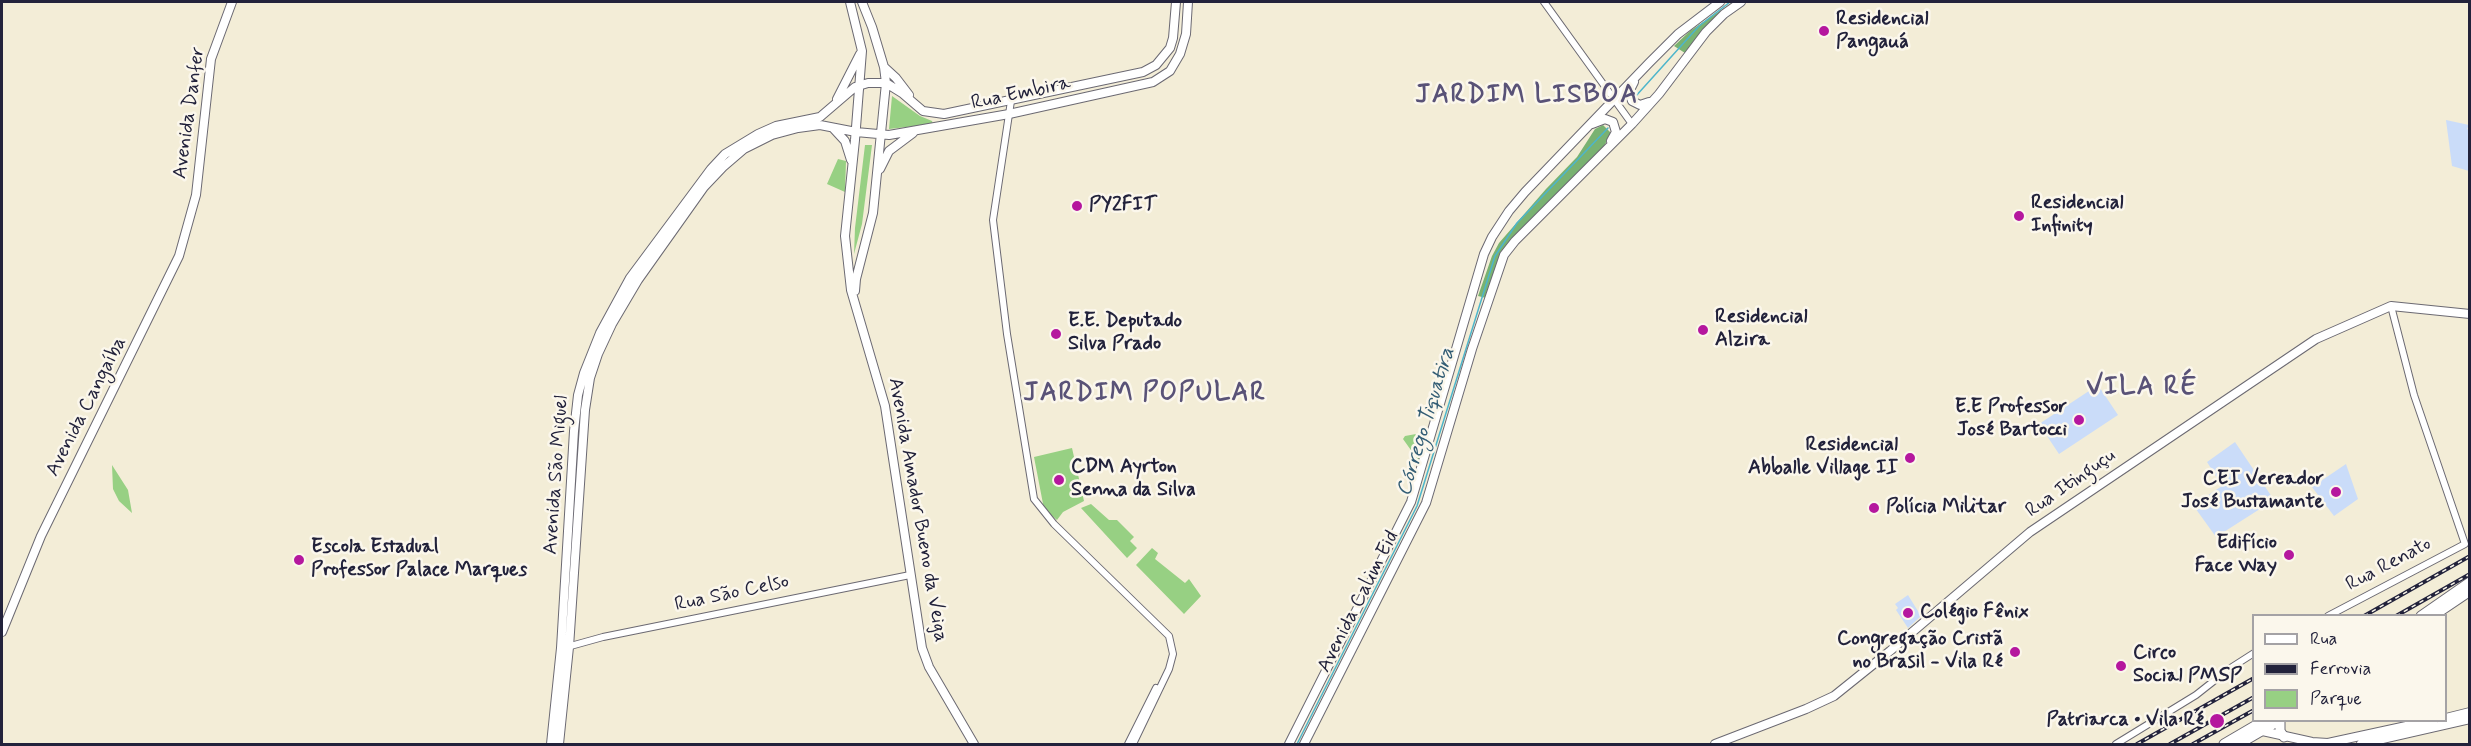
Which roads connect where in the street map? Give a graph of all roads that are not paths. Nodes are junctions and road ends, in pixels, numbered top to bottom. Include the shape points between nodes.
1 (232, 2) edge
2 (850, 2) edge
3 (862, 2) edge
4 (1176, 2) edge
5 (1188, 2) edge
6 (1544, 2) edge
7 (1720, 2) edge
8 (1741, 2) edge
9 (862, 51) junction
10 (884, 67) junction
11 (1640, 71) junction
12 (886, 83) junction
13 (860, 85) junction
14 (1659, 94) junction
15 (1614, 99) junction
16 (1011, 101) junction
17 (835, 103) junction
18 (915, 105) junction
19 (1009, 114) junction
20 (883, 117) junction
21 (1632, 124) junction
22 (830, 126) junction
23 (1586, 128) junction
24 (915, 131) junction
25 (856, 132) junction
26 (881, 135) junction
27 (1602, 154) junction
28 (852, 174) junction
29 (875, 180) junction
30 (196, 195) joint
31 (2391, 306) junction
32 (857, 307) junction
33 (2469, 314) edge
34 (910, 575) junction
35 (2469, 582) edge
36 (2469, 591) edge
37 (2330, 614) edge
38 (2422, 614) edge
39 (2434, 614) edge
40 (2, 632) edge
41 (1171, 645) junction
42 (565, 647) junction
43 (2252, 654) edge
44 (2469, 712) edge
45 (2447, 718) edge
46 (2469, 719) edge
47 (2262, 722) edge
48 (2278, 722) edge
49 (2280, 722) edge
50 (2425, 722) edge
51 (2251, 729) junction
52 (2263, 731) junction
53 (2288, 740) edge
54 (551, 744) edge
55 (559, 744) edge
56 (974, 744) edge
57 (1128, 744) edge
58 (1133, 744) edge
59 (1289, 744) edge
60 (1304, 744) edge
61 (1715, 744) edge
62 (2116, 744) edge
63 (2224, 744) edge
64 (2240, 744) edge
65 (2327, 744) edge
66 (2361, 744) edge

1 - 30 main road, Avenida Danfer via 211,60
2 - 9 main road
3 - 10 main road
4 - 16 main road, Rua Embira via 1170,48 1156,65 1137,74
5 - 19 main road, Rua Embira via 1182,49 1165,76 1146,85
6 - 15 street
7 - 11 main road, Avenida Calim Eid via 1678,34
8 - 14 main road, Avenida Calim Eid via 1707,32
9 - 13 main road
9 - 17 main road
10 - 12 main road
10 - 18 main road
11 - 14 main road via 1629,90 1630,100 1641,105
11 - 15 main road, Avenida Calim Eid
12 - 13 main road
12 - 18 main road, Rua Embira
12 - 20 main road
13 - 17 main road, Avenida São Miguel
13 - 25 main road
14 - 21 main road, Avenida Calim Eid
15 - 21 street
15 - 23 main road, Avenida Calim Eid
16 - 18 main road, Rua Embira via 944,114 929,113
16 - 19 street
17 - 42 main road, Avenida São Miguel via 820,117 776,126 725,154 664,230 607,318 578,395
19 - 24 main road, Rua Embira
19 - 41 street via 993,220 1034,499 1054,524 1169,636
20 - 25 main road via 870,129
20 - 26 main road
21 - 27 main road, Avenida Calim Eid
22 - 25 main road, Avenida São Miguel
22 - 28 main road via 847,146
22 - 42 main road, Avenida São Miguel via 772,135 744,149 723,167 666,239 612,324 586,395
23 - 27 main road via 1603,119 1614,123 1616,133
23 - 59 main road, Avenida Calim Eid via 1509,211 1492,237 1412,502
24 - 26 main road, Rua Embira
24 - 29 main road via 886,154
25 - 26 main road, Avenida São Miguel
25 - 28 main road, Avenida Amador Bueno da Veiga
26 - 29 main road, Avenida Amador Bueno da Veiga
27 - 60 main road, Avenida Calim Eid via 1515,241 1500,262 1426,503
28 - 32 main road, Avenida Amador Bueno da Veiga via 845,243
29 - 32 main road, Avenida Amador Bueno da Veiga via 871,224 856,279
30 - 40 main road, Avenida Cangaíba via 174,268 41,536
31 - 33 main road, Rua Itinguçu
31 - 37 street, Rua Renato via 2414,395 2465,544
31 - 61 main road, Rua Itinguçu via 2291,354 2030,532 1834,696
32 - 34 main road, Avenida Amador Bueno da Veiga via 885,406
34 - 42 street, Rua São Celso
34 - 56 main road, Avenida Amador Bueno da Veiga via 926,660
35 - 38 highway
36 - 39 highway
41 - 57 street via 1164,670
41 - 58 street via 1171,664
42 - 54 main road, Avenida São Miguel
42 - 55 main road, Avenida São Miguel
43 - 62 street via 2196,695
44 - 45 main road
46 - 66 main road
47 - 51 highway
48 - 52 highway
49 - 53 highway via 2280,731
50 - 65 main road
51 - 52 main road
51 - 63 highway
52 - 53 main road
52 - 64 highway
53 - 65 main road

